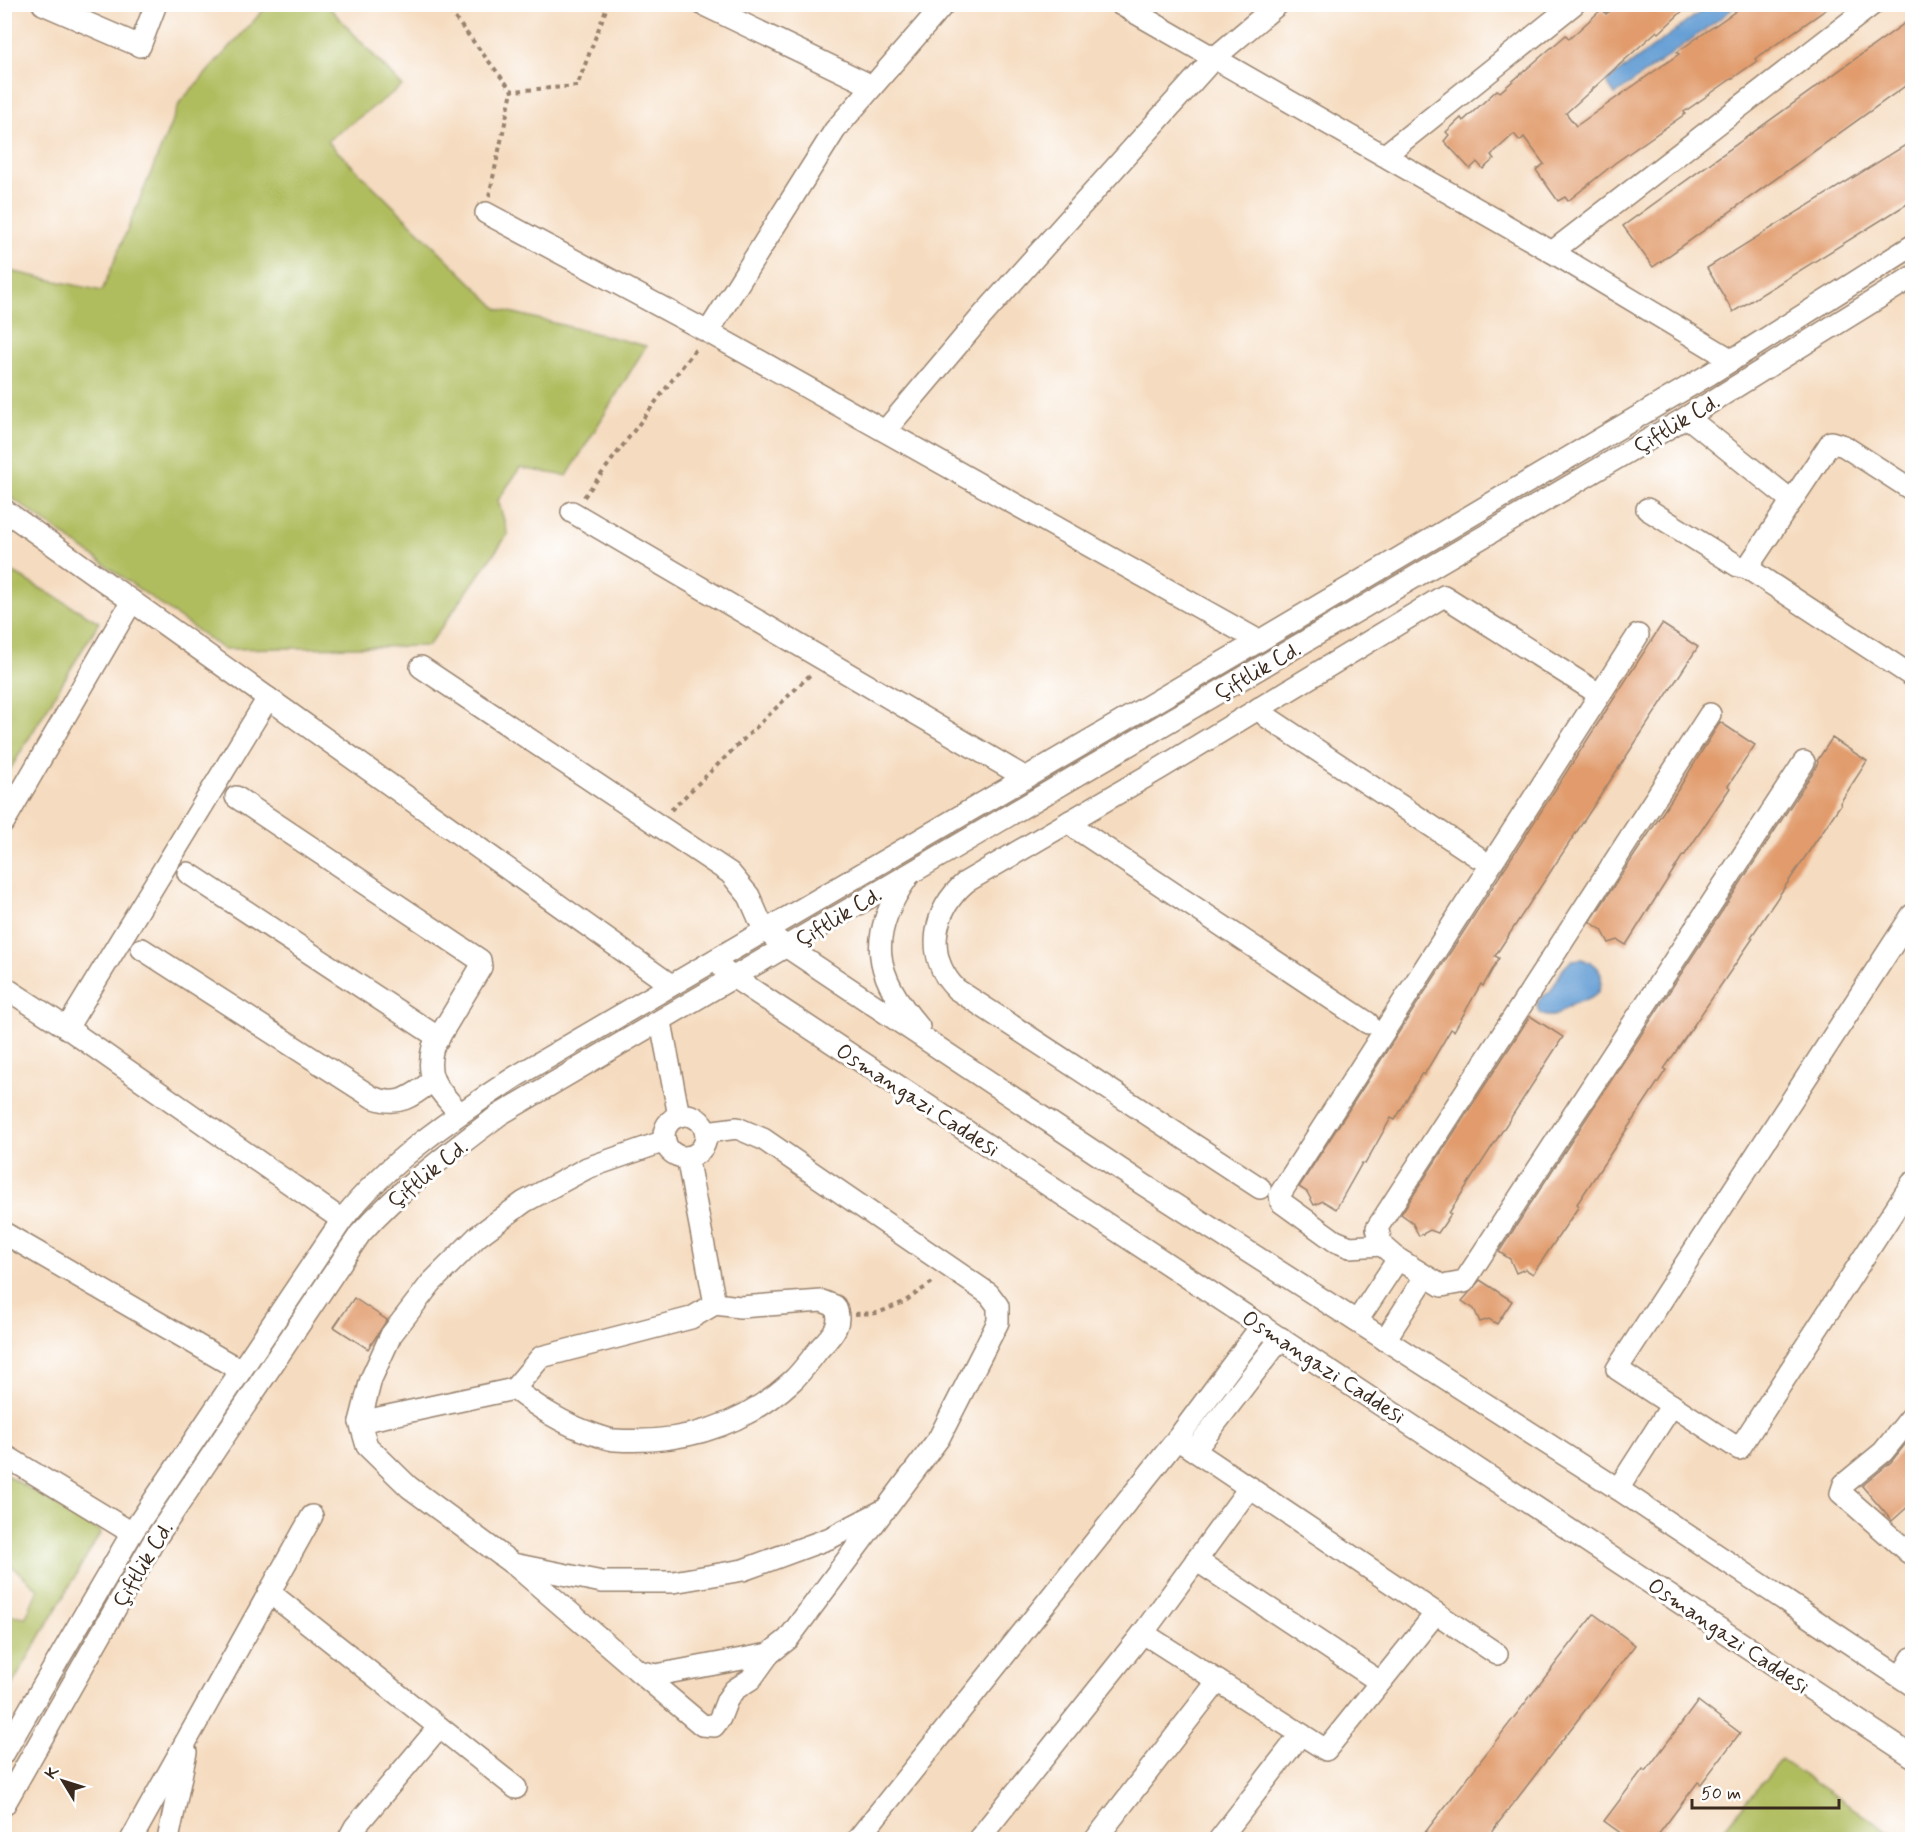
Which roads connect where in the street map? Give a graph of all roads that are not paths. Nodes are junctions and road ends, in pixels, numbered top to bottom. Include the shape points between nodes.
1 (43, 4) edge
2 (156, 4) edge
3 (702, 4) edge
4 (944, 4) edge
5 (1120, 4) edge
6 (1278, 4) edge
7 (1574, 4) edge
8 (1873, 4) edge
9 (1213, 59) junction
10 (872, 86) junction
11 (1385, 156) junction
12 (486, 213) road end
13 (1912, 246) edge
14 (1552, 252) junction
15 (1912, 277) edge
16 (708, 332) junction
17 (1732, 360) junction
18 (1688, 417) junction
19 (885, 431) junction
20 (1912, 490) edge
21 (1792, 501) junction
22 (1647, 509) dead end
23 (4, 510) edge
24 (572, 512) road end
25 (1747, 568) junction
26 (132, 601) junction
27 (1638, 635) dead end
28 (1259, 641) junction
29 (421, 667) dead end
30 (1912, 676) edge
31 (1591, 689) dead end
32 (267, 698) junction
33 (1199, 704) junction
34 (1259, 708) junction
35 (1710, 714) dead end
36 (1218, 732) junction
37 (1804, 762) dead end
38 (1026, 778) junction
39 (236, 797) dead end
40 (1070, 821) junction
41 (4, 822) edge
42 (1478, 857) dead end
43 (188, 873) dead end
44 (910, 874) junction
45 (1912, 915) edge
46 (764, 930) junction
47 (787, 946) junction
48 (142, 949) dead end
49 (711, 962) junction
50 (735, 978) junction
51 (671, 985) junction
52 (4, 987) edge
53 (661, 1022) junction
54 (1368, 1023) dead end
55 (67, 1028) junction
56 (439, 1038) junction
57 (938, 1047) junction
58 (432, 1081) junction
59 (459, 1113) junction
60 (679, 1116) junction
61 (706, 1132) junction
62 (665, 1141) junction
63 (687, 1157) junction
64 (1912, 1183) edge
65 (1260, 1188) dead end
66 (342, 1220) junction
67 (4, 1233) edge
68 (1382, 1245) junction
69 (1398, 1259) junction
70 (1425, 1277) junction
71 (715, 1304) junction
72 (1357, 1321) junction
73 (1262, 1325) junction
74 (1281, 1338) junction
75 (1385, 1340) junction
76 (240, 1370) junction
77 (514, 1389) junction
78 (1672, 1405) junction
79 (1912, 1416) edge
80 (360, 1422) junction
81 (1177, 1439) junction
82 (1195, 1450) junction
83 (4, 1455) edge
84 (1250, 1487) junction
85 (1618, 1489) junction
86 (886, 1509) junction
87 (312, 1516) dead end
88 (132, 1533) junction
89 (1911, 1553) edge
90 (1196, 1560) junction
91 (513, 1564) junction
92 (269, 1592) junction
93 (1436, 1613) junction
94 (1143, 1633) junction
95 (769, 1654) junction
96 (1497, 1654) dead end
97 (1912, 1658) edge
98 (638, 1671) junction
99 (1218, 1681) junction
100 (1907, 1681) edge
101 (1380, 1682) junction
102 (439, 1727) junction
103 (1301, 1734) junction
104 (188, 1737) junction
105 (4, 1753) edge
106 (1912, 1756) edge
107 (516, 1788) dead end
108 (4, 1805) edge
109 (131, 1839) edge
110 (168, 1839) edge
111 (348, 1839) edge
112 (857, 1839) edge
113 (978, 1839) edge
114 (1095, 1839) edge
115 (1219, 1839) edge

1 - 2 street via 140,46
3 - 10 street
4 - 10 street
5 - 9 street
6 - 9 street
7 - 11 street
8 - 14 street
9 - 11 street
9 - 19 street via 982,316
10 - 16 street via 835,130
11 - 14 street
12 - 16 street
13 - 17 street, Çiftlik Cd.
14 - 17 street
15 - 18 street, Çiftlik Cd.
16 - 19 street
17 - 28 street, Çiftlik Cd.
18 - 21 street
18 - 33 street, Çiftlik Cd.
19 - 28 street
20 - 21 street via 1844,446 1831,442
21 - 25 street
22 - 25 street
23 - 26 street
24 - 38 street
25 - 30 street
26 - 32 street
26 - 41 street
27 - 68 street via 1280,1194 1281,1202 1335,1241 1350,1247
28 - 38 street, Çiftlik Cd.
29 - 46 street via 730,873 749,896
31 - 34 street via 1444,596
32 - 51 street
32 - 55 street
33 - 36 street
33 - 44 street, Çiftlik Cd.
34 - 36 street
34 - 42 street
35 - 68 street via 1377,1228
36 - 40 street
37 - 70 street via 1464,1282 1442,1286
38 - 46 street, Çiftlik Cd.
39 - 56 street via 480,960 481,967
40 - 54 street
40 - 65 street via 957,890 944,909 937,932 937,955 945,976 956,989
43 - 56 street
44 - 47 street, Çiftlik Cd.
44 - 57 street via 887,911 880,934 880,959 890,988 905,1011
45 - 78 street via 1617,1370
46 - 47 street
46 - 49 street, Çiftlik Cd.
47 - 50 street, Çiftlik Cd.
47 - 57 street
48 - 58 street via 372,1097 400,1101
49 - 50 street, Osmangazi Caddesi
49 - 51 street, Çiftlik Cd.
50 - 53 street, Çiftlik Cd.
50 - 73 street, Osmangazi Caddesi
51 - 59 street, Çiftlik Cd.
52 - 55 street
53 - 60 street
53 - 108 street, Çiftlik Cd. via 499,1115 396,1197 360,1234 152,1544
55 - 66 street
56 - 58 street via 432,1054
57 - 72 street
58 - 59 street
59 - 66 street, Çiftlik Cd. via 383,1174
60 - 61 street via 693,1116
60 - 62 street via 668,1124
61 - 63 street via 704,1146
61 - 86 street via 737,1128 763,1139 989,1294 998,1306 998,1322 939,1438
62 - 63 street via 674,1154
62 - 80 street via 587,1168 524,1202 478,1236 431,1283 391,1335 371,1379
63 - 71 street
64 - 78 street via 1739,1449
66 - 76 street, Çiftlik Cd.
67 - 76 street
68 - 69 street
69 - 70 street
69 - 72 street
70 - 75 street
71 - 77 street via 691,1318 541,1357
71 - 77 street via 740,1307 822,1301 835,1306 839,1316 835,1330 793,1380 752,1412 707,1432 655,1440 612,1440 549,1415
72 - 75 street
73 - 74 street, Osmangazi Caddesi
73 - 81 street
74 - 82 street
74 - 106 street, Osmangazi Caddesi
75 - 85 street
76 - 88 street, Çiftlik Cd.
77 - 80 street
78 - 85 street
79 - 89 street via 1883,1452 1844,1484 1841,1493
80 - 91 street via 368,1446 409,1487
81 - 82 street
81 - 112 street
82 - 84 street
83 - 88 street
84 - 90 street
84 - 93 street
85 - 100 street
86 - 91 street via 830,1538 743,1570 672,1582 602,1582
86 - 95 street via 788,1639
87 - 92 street
88 - 105 street, Çiftlik Cd.
90 - 94 street
90 - 101 street
91 - 98 street
92 - 102 street
92 - 104 street
93 - 96 street
93 - 101 street
94 - 99 street
94 - 113 street
95 - 98 street via 656,1675
95 - 98 street via 751,1679 734,1690 714,1726 702,1725
97 - 100 street
99 - 103 street
99 - 114 street
101 - 103 street via 1326,1750
102 - 107 street
102 - 111 street
103 - 115 street
104 - 109 street
104 - 110 street

